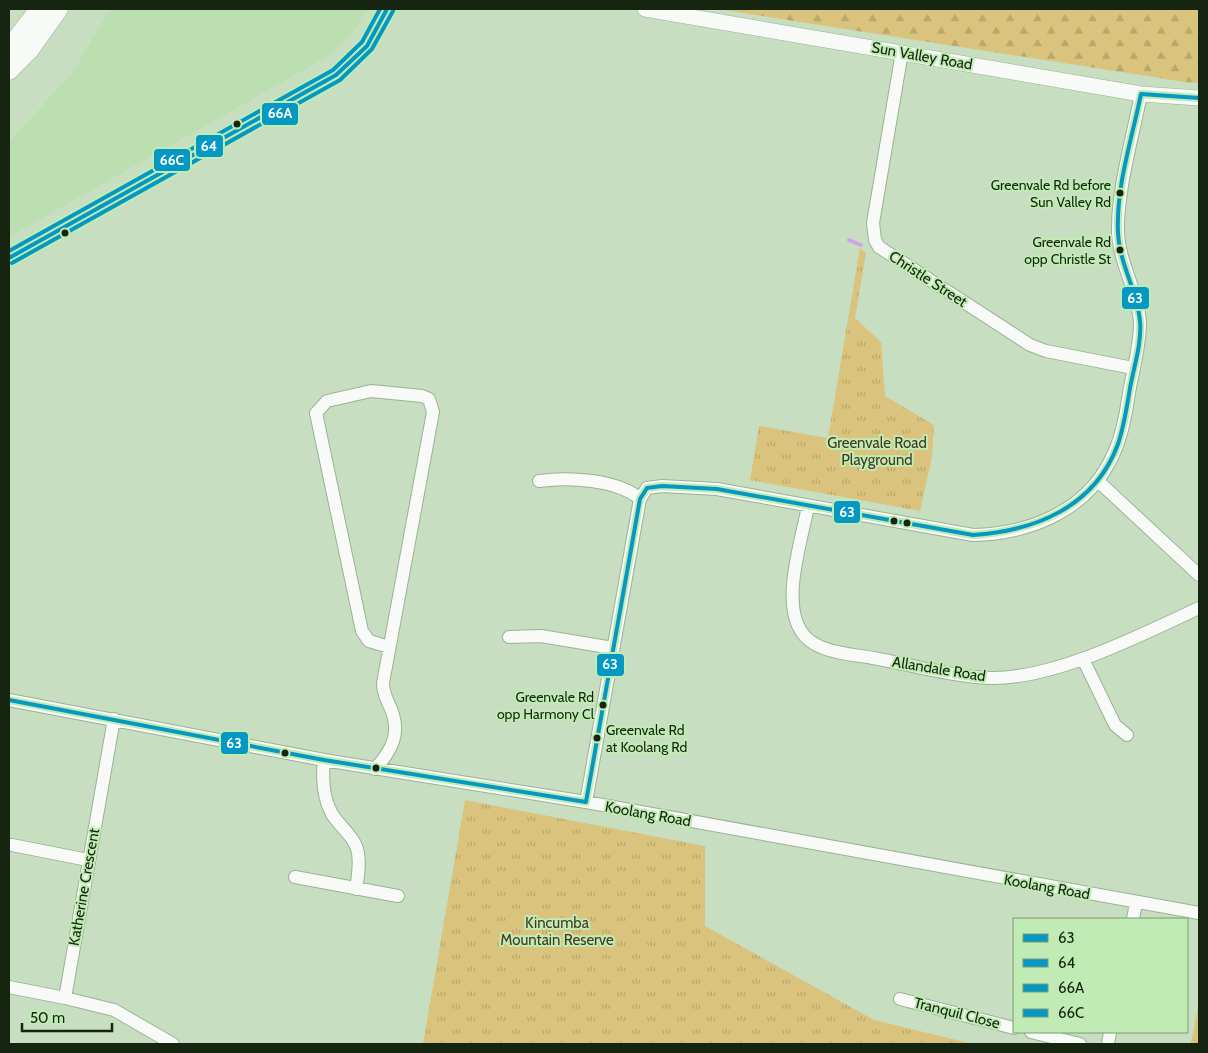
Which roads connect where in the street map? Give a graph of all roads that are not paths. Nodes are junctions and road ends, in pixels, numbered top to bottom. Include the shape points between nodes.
1 (38, 9) edge
2 (59, 9) edge
3 (387, 9) edge
4 (646, 9) edge
5 (9, 48) edge
6 (902, 52) junction
7 (9, 71) edge
8 (1141, 94) junction
9 (1199, 98) edge
10 (9, 258) edge
11 (1133, 368) junction
12 (539, 481) dead end
13 (1098, 481) junction
14 (640, 499) junction
15 (808, 506) junction
16 (1199, 575) edge
17 (1199, 608) edge
18 (510, 637) dead end
19 (389, 647) junction
20 (613, 648) junction
21 (1083, 658) junction
22 (9, 700) edge
23 (114, 719) junction
24 (1126, 735) dead end
25 (324, 760) junction
26 (375, 769) junction
27 (586, 802) junction
28 (12, 845) dead end
29 (88, 860) junction
30 (295, 876) dead end
31 (356, 889) junction
32 (398, 896) dead end
33 (1136, 903) junction
34 (1199, 913) edge
35 (1132, 918) edge
36 (9, 987) edge
37 (65, 998) junction
38 (900, 999) dead end
39 (1013, 1028) edge
40 (1035, 1033) edge
41 (173, 1044) edge
42 (1080, 1044) edge

1 - 5 main road
2 - 7 main road via 29,51
3 - 10 street via 372,41 336,75
4 - 6 street, Sun Valley Road
6 - 8 street, Sun Valley Road
6 - 11 street, Christle Street via 873,223 879,247 1030,345
8 - 9 street, Sun Valley Road
8 - 11 street via 1118,213 1121,251 1136,296 1140,325
11 - 13 street via 1120,438
12 - 14 street via 563,477 617,486 632,491
13 - 15 street via 1053,517 1021,530 995,534 973,535
13 - 16 street
14 - 15 street via 643,491 651,487 692,487
14 - 20 street
15 - 21 street, Allandale Road via 792,598 795,618 808,640 832,651 991,678 1010,677
17 - 21 street, Allandale Road
18 - 20 street via 541,636
19 - 19 street via 433,412 428,399 422,396 371,391 326,401 316,413 362,631 369,641
19 - 26 street via 383,688 396,734 391,749
20 - 27 street
21 - 24 street via 1115,725
22 - 23 street, Koolang Road
23 - 25 street, Koolang Road
23 - 29 street, Katherine Crescent
25 - 26 street, Koolang Road
25 - 31 street via 322,776 332,814 358,853
26 - 27 street, Koolang Road
27 - 33 street, Koolang Road
28 - 29 street
29 - 37 street, Katherine Crescent
30 - 31 street
31 - 32 street
33 - 34 street, Koolang Road
33 - 35 street
36 - 37 street
37 - 41 street via 114,1010
38 - 39 street, Tranquil Close
40 - 42 street

